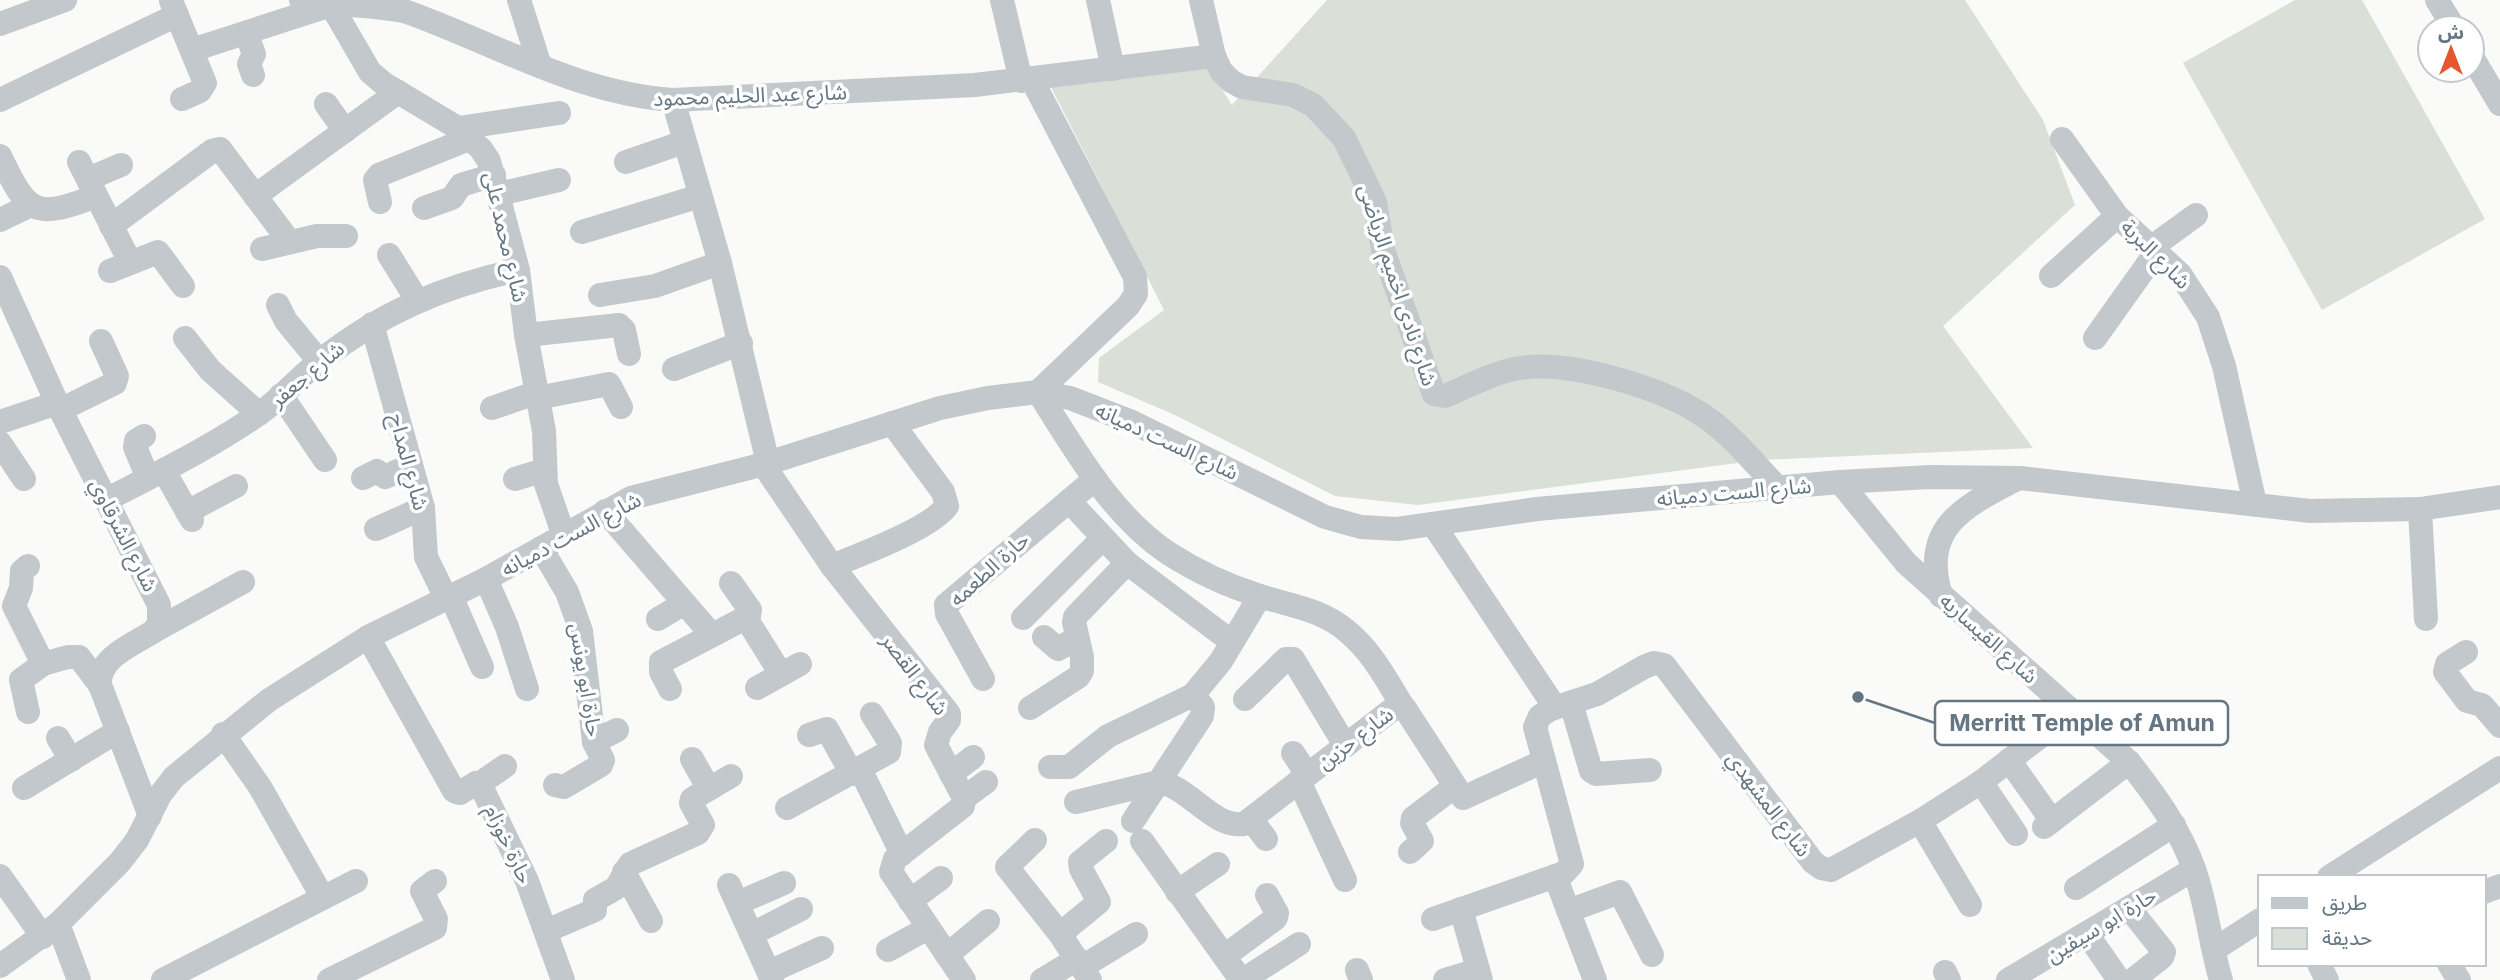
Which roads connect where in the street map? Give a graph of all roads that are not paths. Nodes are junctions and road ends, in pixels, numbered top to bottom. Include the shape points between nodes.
1 (65, 0) edge
2 (300, 0) edge
3 (519, 0) edge
4 (1002, 0) edge
5 (1098, 0) edge
6 (1201, 0) edge
7 (36, 5) edge
8 (331, 5) junction
9 (407, 6) edge
10 (174, 8) edge
11 (0, 24) edge
12 (246, 33) junction
13 (192, 50) junction
14 (1214, 56) junction
15 (540, 66) junction
16 (1114, 69) junction
17 (253, 75) dead end
18 (1027, 80) junction
19 (2486, 80) edge
20 (398, 92) junction
21 (182, 99) dead end
22 (0, 100) edge
23 (673, 100) junction
24 (326, 104) dead end
25 (2500, 104) edge
26 (559, 113) dead end
27 (345, 131) junction
28 (464, 133) junction
29 (2062, 139) dead end
30 (684, 142) junction
31 (0, 156) edge
32 (626, 162) dead end
33 (121, 164) dead end
34 (88, 179) junction
35 (559, 180) dead end
36 (497, 185) junction
37 (700, 195) junction
38 (255, 196) junction
39 (380, 202) dead end
40 (31, 205) junction
41 (424, 208) dead end
42 (2196, 215) dead end
43 (2117, 216) junction
44 (0, 220) edge
45 (111, 226) junction
46 (582, 232) dead end
47 (346, 236) dead end
48 (289, 241) junction
49 (262, 249) dead end
50 (2155, 249) junction
51 (389, 255) dead end
52 (720, 263) junction
53 (517, 270) junction
54 (2051, 276) dead end
55 (0, 277) edge
56 (183, 286) dead end
57 (600, 295) dead end
58 (417, 300) junction
59 (278, 304) dead end
60 (372, 324) junction
61 (526, 335) junction
62 (185, 338) dead end
63 (2095, 338) dead end
64 (101, 341) dead end
65 (741, 343) junction
66 (629, 354) dead end
67 (319, 361) junction
68 (674, 369) dead end
69 (1038, 392) junction
70 (281, 395) junction
71 (536, 395) junction
72 (59, 407) junction
73 (621, 407) dead end
74 (492, 408) dead end
75 (259, 414) junction
76 (0, 422) edge
77 (892, 423) junction
78 (144, 436) dead end
79 (0, 443) edge
80 (325, 460) dead end
81 (766, 463) junction
82 (411, 465) junction
83 (544, 470) junction
84 (156, 474) junction
85 (363, 478) dead end
86 (2020, 478) junction
87 (24, 479) dead end
88 (515, 479) dead end
89 (1095, 479) junction
90 (1840, 482) junction
91 (236, 486) dead end
92 (1777, 487) junction
93 (2500, 497) edge
94 (106, 499) junction
95 (1069, 500) junction
96 (2255, 504) junction
97 (423, 508) junction
98 (2420, 509) junction
99 (605, 511) junction
100 (1433, 524) junction
101 (376, 530) dead end
102 (564, 536) junction
103 (1102, 538) junction
104 (541, 548) junction
105 (1127, 563) junction
106 (28, 566) dead end
107 (832, 566) junction
108 (486, 579) junction
109 (243, 582) dead end
110 (731, 583) dead end
111 (1260, 596) junction
112 (1941, 596) junction
113 (448, 597) junction
114 (682, 604) junction
115 (746, 618) junction
116 (1023, 618) dead end
117 (657, 619) dead end
118 (2426, 619) dead end
119 (10, 626) edge
120 (154, 631) junction
121 (712, 635) junction
122 (368, 637) junction
123 (1044, 637) dead end
124 (1077, 638) junction
125 (1232, 642) junction
126 (2466, 652) dead end
127 (43, 664) junction
128 (482, 667) dead end
129 (983, 678) dead end
130 (100, 685) junction
131 (757, 688) dead end
132 (527, 689) dead end
133 (670, 689) dead end
134 (1193, 695) junction
135 (1245, 699) dead end
136 (1402, 705) junction
137 (1561, 706) junction
138 (1030, 708) dead end
139 (28, 712) dead end
140 (2072, 712) junction
141 (872, 714) dead end
142 (2500, 726) edge
143 (617, 730) dead end
144 (118, 731) junction
145 (223, 734) junction
146 (809, 735) dead end
147 (58, 738) dead end
148 (594, 742) junction
149 (1345, 745) junction
150 (1293, 753) dead end
151 (972, 757) dead end
152 (692, 759) dead end
153 (71, 760) junction
154 (2009, 760) junction
155 (1544, 761) junction
156 (2129, 762) junction
157 (505, 766) dead end
158 (1050, 767) dead end
159 (2500, 768) edge
160 (1650, 770) dead end
161 (856, 771) junction
162 (951, 774) junction
163 (731, 776) dead end
164 (1303, 777) junction
165 (986, 782) dead end
166 (1160, 782) junction
167 (1982, 782) junction
168 (479, 784) junction
169 (555, 785) dead end
170 (24, 788) dead end
171 (1452, 788) junction
172 (709, 789) junction
173 (964, 798) junction
174 (1076, 803) dead end
175 (788, 808) dead end
176 (1460, 815) dead end
177 (150, 816) junction
178 (1251, 819) junction
179 (1920, 821) junction
180 (2174, 825) junction
181 (2016, 834) dead end
182 (1266, 839) dead end
183 (1035, 840) dead end
184 (1106, 841) dead end
185 (1410, 852) dead end
186 (902, 854) junction
187 (1218, 864) dead end
188 (2194, 869) junction
189 (624, 872) junction
190 (1173, 872) junction
191 (2332, 875) edge
192 (0, 876) edge
193 (1555, 876) junction
194 (941, 878) dead end
195 (1345, 880) dead end
196 (356, 881) dead end
197 (435, 881) dead end
198 (784, 883) dead end
199 (2076, 888) dead end
200 (1267, 895) dead end
201 (323, 898) junction
202 (910, 901) junction
203 (7, 902) edge
204 (1970, 905) dead end
205 (2129, 908) junction
206 (801, 909) dead end
207 (1461, 909) junction
208 (1568, 911) junction
209 (1433, 919) dead end
210 (651, 920) dead end
211 (988, 920) dead end
212 (2258, 921) edge
213 (928, 928) junction
214 (51, 930) junction
215 (546, 931) junction
216 (752, 934) junction
217 (1060, 934) junction
218 (1136, 934) dead end
219 (2087, 934) junction
220 (1299, 944) dead end
221 (822, 948) dead end
222 (2215, 949) junction
223 (888, 950) dead end
224 (947, 955) junction
225 (1226, 955) junction
226 (1652, 955) dead end
227 (0, 966) edge
228 (1083, 969) edge
229 (201, 972) edge
230 (1480, 975) edge
231 (770, 976) edge
232 (79, 980) edge
233 (163, 980) edge
234 (329, 980) edge
235 (563, 980) edge
236 (964, 980) edge
237 (1042, 980) edge
238 (1242, 980) edge
239 (1445, 980) edge
240 (1595, 980) edge
241 (2008, 980) edge
242 (2119, 980) edge
243 (2133, 980) edge
244 (2221, 980) edge

1 - 7 street
2 - 8 street, شارع عبد الحليم محمود
3 - 15 street
4 - 18 street
5 - 16 street
6 - 14 street, شارع نادى اخميم الرياضى
7 - 11 street
8 - 9 street, شارع عبد الحليم محمود
8 - 12 street
8 - 20 street, شارع محمد على via 370,72
9 - 15 street, شارع عبد الحليم محمود
10 - 13 street
10 - 22 street
12 - 13 street
12 - 17 street via 254,54 250,64
13 - 21 street via 205,83 200,91
14 - 16 street, شارع عبد الحليم محمود
14 - 92 street, شارع نادى اخميم الرياضى via 1231,81 1255,90 1293,94 1330,120 1344,138 1375,202 1383,250 1434,394 1445,396 1518,368 1552,365 1587,370 1704,416
15 - 23 street, شارع عبد الحليم محمود via 618,93
16 - 18 street, شارع عبد الحليم محمود
18 - 23 street, شارع عبد الحليم محمود
18 - 69 street via 1135,277 1136,294
19 - 25 street
20 - 27 street
20 - 28 street, شارع محمد على
23 - 30 street, شارع القصر
24 - 27 street
26 - 28 street
27 - 38 street
28 - 36 street, شارع محمد على via 481,149
28 - 39 street via 379,175 375,180
29 - 43 street, شارع البربة
30 - 32 street
30 - 37 street, شارع القصر
31 - 40 street via 17,191
33 - 34 street
34 - 40 street via 53,211
34 - 45 street
35 - 36 street
36 - 41 street via 461,185 452,198
36 - 53 street, شارع محمد على
37 - 46 street
37 - 52 street, شارع القصر
38 - 45 street via 223,152 215,149
38 - 48 street
40 - 44 street
42 - 50 street
43 - 50 street, شارع البربة
43 - 54 street
45 - 56 street via 120,267 158,252
47 - 48 street
48 - 49 street
50 - 63 street
50 - 96 street, شارع البربة via 2195,294 2217,341
51 - 58 street
52 - 57 street via 655,286
52 - 65 street, شارع القصر
53 - 58 street, شارع جعفر via 471,280
53 - 61 street, شارع محمد على
55 - 72 street, شارع الشرقاوي
58 - 60 street, شارع جعفر
59 - 67 street
60 - 67 street, شارع جعفر
60 - 82 street, شارع المداح
61 - 66 street via 619,325
61 - 71 street, شارع محمد على
62 - 75 street via 205,364
64 - 72 street via 117,376 115,383
65 - 68 street
65 - 81 street, شارع القصر
67 - 70 street, شارع جعفر
69 - 77 street, شارع الست دميانه via 976,400
69 - 89 street
69 - 100 street, شارع الست دميانه via 1070,398 1132,422 1325,517 1360,527 1397,530
70 - 75 street, شارع جعفر
70 - 80 street
71 - 73 street via 609,384
71 - 74 street
71 - 83 street, شارع محمد على via 544,430
72 - 76 street
72 - 94 street, شارع الشرقاوي
75 - 84 street, شارع جعفر
77 - 81 street, شارع الست دميانه
77 - 107 street via 943,492 947,506 907,532
78 - 84 street via 134,443
79 - 87 street
81 - 99 street, شارع الست دميانه via 650,492
81 - 107 street, شارع القصر
82 - 85 street via 385,477 377,471
82 - 97 street, شارع المداح
83 - 88 street
83 - 102 street, شارع محمد على
84 - 91 street via 189,516
84 - 94 street, شارع جعفر
86 - 90 street, شارع الست دميانه
86 - 96 street, شارع الست دميانه
86 - 112 street via 1969,505 1948,524 1935,559
89 - 95 street, حارة الطعمه
89 - 111 street via 1128,518 1167,552 1212,578
90 - 92 street, شارع الست دميانه
90 - 112 street, شارع القيساريه via 1906,563
92 - 100 street, شارع الست دميانه via 1537,509
93 - 98 street, شارع الست دميانه
94 - 120 street, شارع الشرقاوي via 159,605 161,614
95 - 103 street
95 - 129 street, حارة الطعمه via 946,605
96 - 98 street, شارع الست دميانه via 2310,511
97 - 101 street
97 - 113 street, شارع المداح via 426,557
98 - 118 street
99 - 102 street, شارع الست دميانه
99 - 114 street
100 - 137 street via 1550,701
102 - 104 street, شارع الست دميانه
103 - 105 street
103 - 116 street
104 - 108 street, شارع الست دميانه
104 - 148 street, حارة ابو يونس via 575,611 596,668
105 - 124 street via 1075,617
105 - 125 street
106 - 119 street via 22,571
107 - 162 street, شارع القصر via 949,714 936,745
108 - 113 street, شارع الست دميانه
108 - 132 street
109 - 120 street
110 - 115 street via 750,610
111 - 125 street
111 - 136 street via 1299,605 1347,631 1366,649
112 - 140 street, شارع القيساريه
113 - 122 street, شارع الست دميانه
113 - 128 street, شارع المداح
114 - 117 street
114 - 121 street
115 - 121 street
115 - 131 street via 790,669
119 - 127 street
120 - 130 street via 104,664
121 - 133 street via 661,663
122 - 145 street, شارع الست دميانه
122 - 168 street, حارة خوزام via 454,791 460,793
123 - 124 street via 1058,649
124 - 138 street via 1083,664 1078,677
125 - 134 street
126 - 142 street via 2447,664 2445,671 2466,701 2482,705
127 - 130 street via 79,657
127 - 139 street via 21,680
130 - 144 street
134 - 158 street via 1108,736 1069,767
134 - 166 street via 1204,711
135 - 149 street via 1286,659 1293,659
136 - 149 street, شارع حزين
136 - 171 street, شارع حزين
137 - 155 street via 1540,716 1535,727
137 - 160 street via 1591,771
137 - 179 street, شارع المشهدي via 1597,694 1654,663 1664,665 1821,868 1841,866
140 - 154 street, شارع المشهدي
140 - 156 street, شارع القيساريه
141 - 161 street via 890,747 886,755
143 - 148 street
144 - 153 street
144 - 177 street
145 - 177 street, شارع الست دميانه via 174,777
145 - 201 street via 267,798
146 - 161 street via 827,729
147 - 153 street
148 - 169 street, حارة ابو يونس via 601,765 564,787
149 - 164 street, شارع حزين
150 - 164 street
151 - 162 street
152 - 172 street
153 - 170 street
154 - 156 street via 2048,824
154 - 167 street, شارع المشهدي
155 - 171 street via 1467,798
155 - 193 street via 1572,864
156 - 180 street, شارع القيساريه
157 - 168 street
159 - 191 street
161 - 175 street
161 - 186 street
162 - 173 street, شارع القصر
163 - 172 street
164 - 178 street, شارع حزين
164 - 195 street
165 - 173 street
166 - 174 street
166 - 178 street via 1173,785 1227,822 1244,824
166 - 190 street via 1137,831
167 - 179 street, شارع المشهدي
167 - 181 street
168 - 215 street, حارة خوزام via 510,843
171 - 176 street, شارع حزين
171 - 185 street via 1413,818 1422,841
172 - 189 street via 691,803 703,825 698,833 630,864
173 - 186 street via 957,811
177 - 214 street, شارع الست دميانه via 120,862
178 - 182 street
179 - 204 street
180 - 188 street, شارع القيساريه
180 - 199 street
183 - 217 street via 1007,867
184 - 217 street via 1080,862 1099,902
186 - 202 street via 891,865 891,872
187 - 190 street
188 - 205 street, حارة ابو سيفين
188 - 222 street, شارع القيساريه
189 - 210 street
189 - 215 street via 617,888 595,900 595,910
190 - 225 street
192 - 203 street
193 - 207 street
193 - 208 street
194 - 202 street
196 - 201 street
197 - 234 street via 422,891 436,928
198 - 216 street via 733,894
200 - 225 street via 1276,918
201 - 229 street
202 - 213 street
203 - 214 street
205 - 219 street, حارة ابو سيفين
205 - 243 street via 2164,952
206 - 216 street
207 - 209 street
207 - 230 street
208 - 226 street via 1620,892
208 - 240 street
211 - 224 street
212 - 222 street
213 - 223 street
213 - 224 street
214 - 227 street, شارع الست دميانه
214 - 232 street
215 - 235 street, حارة خوزام
216 - 231 street
217 - 228 street
218 - 228 street
219 - 241 street, حارة ابو سيفين
219 - 242 street
220 - 238 street
221 - 231 street
222 - 244 street, شارع القيساريه
224 - 236 street
225 - 238 street
228 - 237 street
229 - 233 street
230 - 239 street

